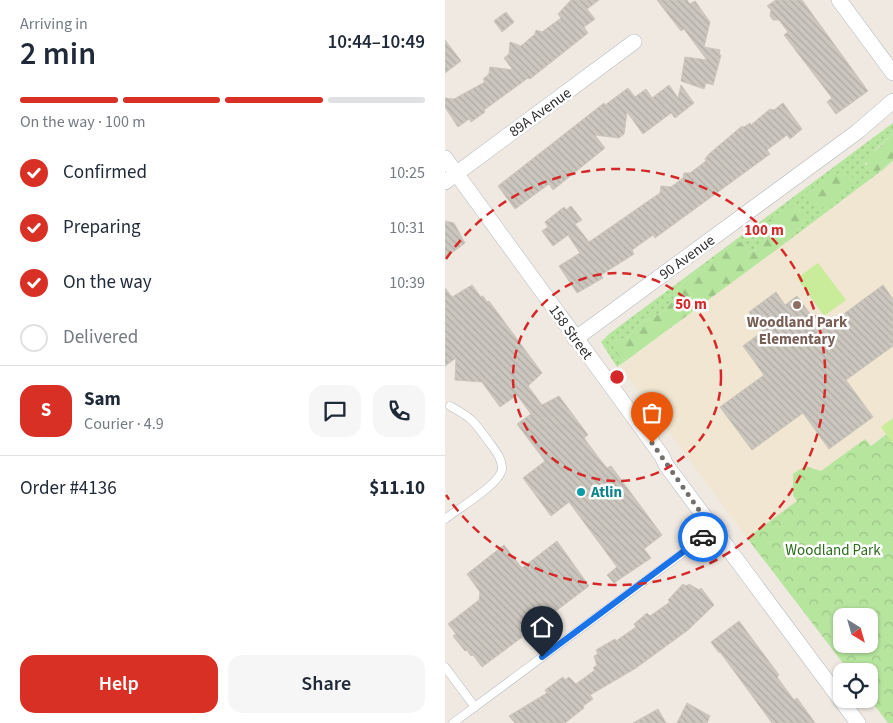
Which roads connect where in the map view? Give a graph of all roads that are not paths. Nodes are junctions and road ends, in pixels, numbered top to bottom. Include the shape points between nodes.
1 (839, 0) edge
2 (634, 42) dead end
3 (893, 73) edge
4 (893, 101) edge
5 (445, 158) edge
6 (451, 178) edge
7 (575, 339) junction
8 (450, 406) dead end
9 (445, 519) edge
10 (713, 530) junction
11 (445, 667) edge
12 (475, 706) junction
13 (453, 723) edge
14 (858, 723) edge

1 - 3 street
2 - 6 street, 89A Avenue
4 - 7 street, 90 Avenue via 857,132
5 - 6 street, 158 Street
6 - 7 street, 158 Street
7 - 10 street, 158 Street
8 - 9 lane via 471,417 499,456 502,467 493,484
10 - 12 lane
10 - 14 street, 158 Street
11 - 12 lane
12 - 13 lane

